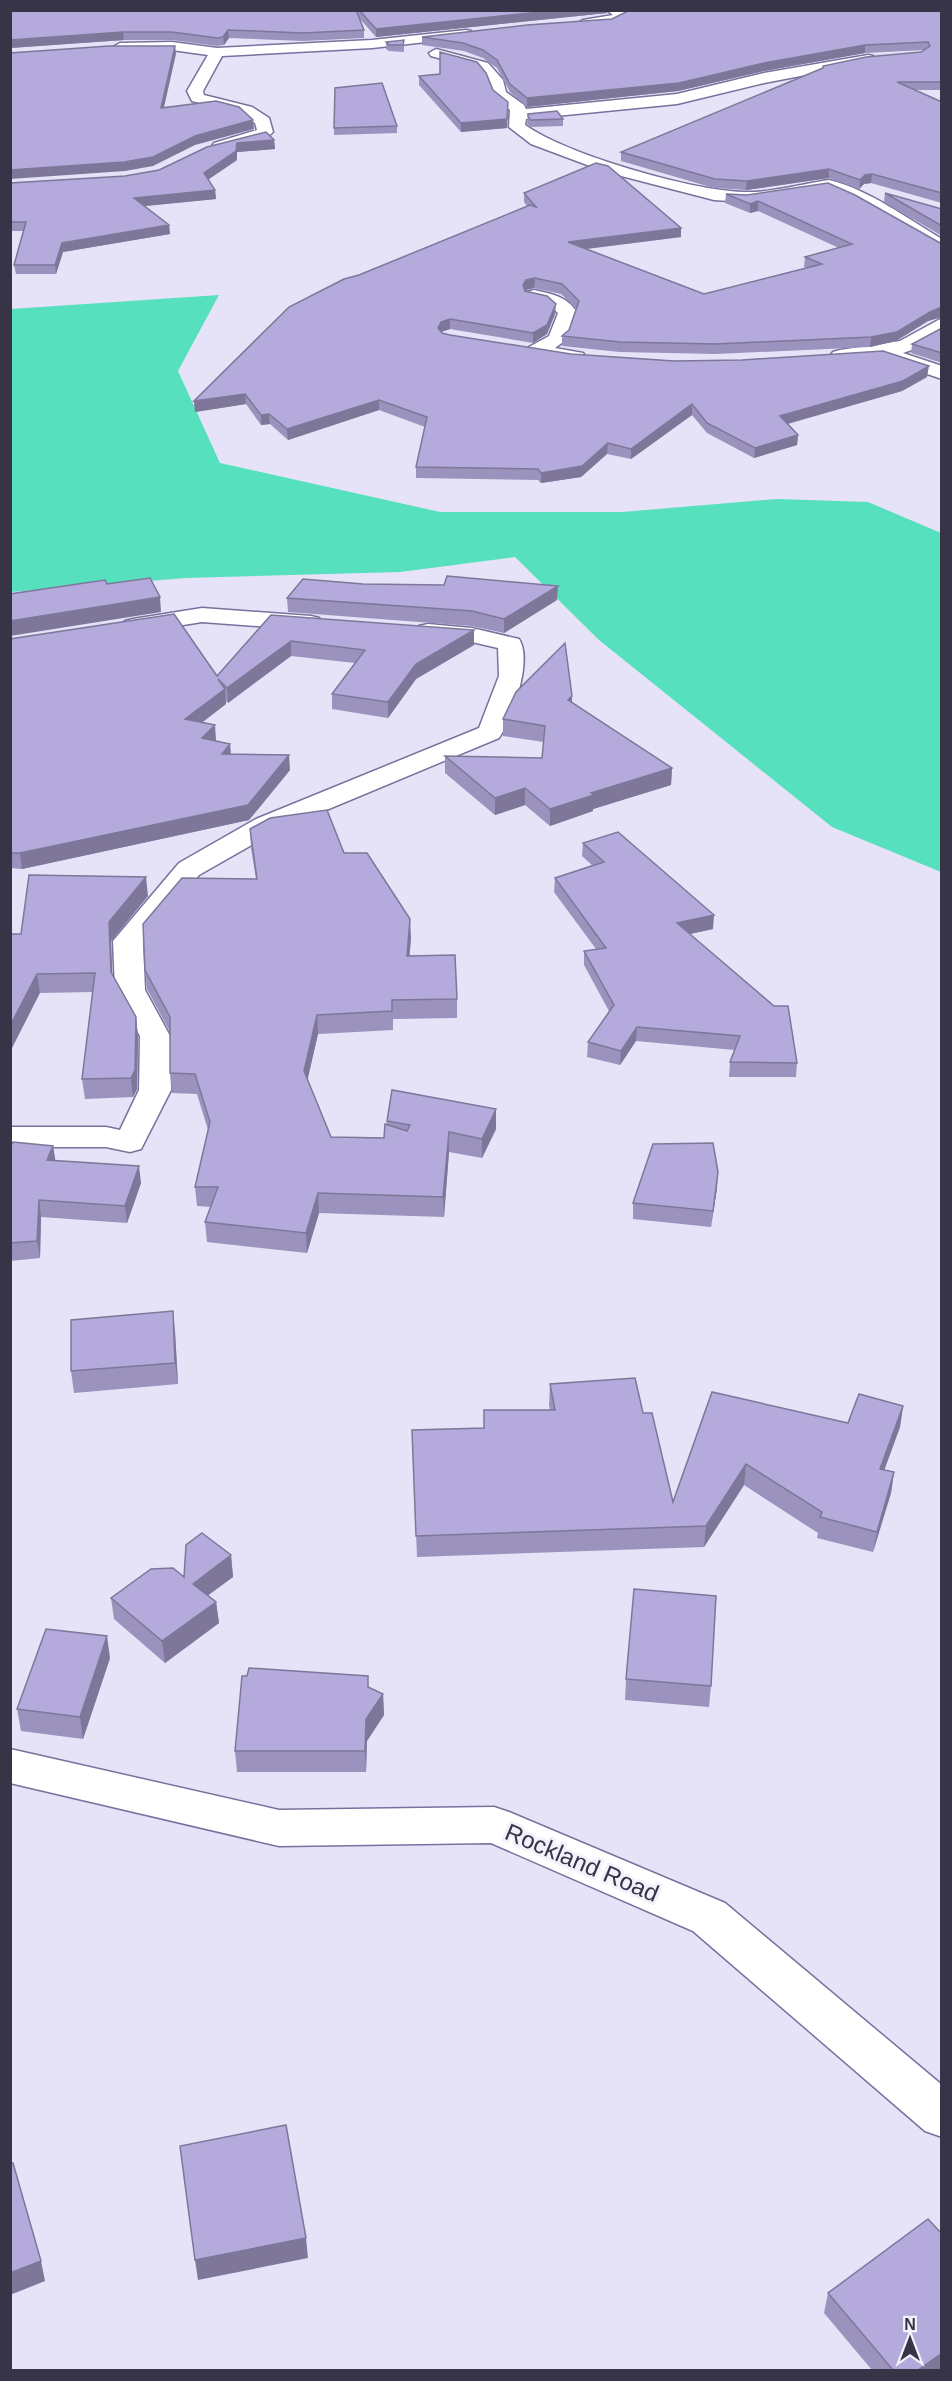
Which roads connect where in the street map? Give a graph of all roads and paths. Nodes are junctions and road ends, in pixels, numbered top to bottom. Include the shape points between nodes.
1 (614, 10) edge
2 (573, 25) edge
3 (477, 33) edge
4 (372, 44) junction
5 (100, 48) edge
6 (217, 52) junction
7 (887, 57) edge
8 (518, 115) junction
9 (202, 150) edge
10 (830, 185) junction
11 (886, 194) edge
12 (942, 247) edge
13 (534, 296) edge
14 (942, 324) edge
15 (515, 348) edge
16 (536, 351) junction
17 (881, 352) junction
18 (816, 358) edge
19 (590, 359) edge
20 (942, 373) edge
21 (331, 625) edge
22 (112, 629) edge
23 (399, 629) edge
24 (10, 1137) edge
25 (10, 1766) edge
26 (942, 2115) edge

1 - 2 street via 625,15 612,21
3 - 4 street
4 - 6 street
4 - 8 street via 452,56 483,66 495,80 499,94 518,108
5 - 6 street via 172,46
6 - 9 street via 195,91 198,98 246,110 264,121 265,132
7 - 8 street via 775,76 677,99
8 - 10 street via 517,128 537,141 612,168 714,195 747,197
10 - 11 street
10 - 12 street via 861,198
13 - 16 street via 554,300 568,312 557,339
14 - 17 street via 916,342
15 - 16 street
16 - 19 street
17 - 18 street
17 - 20 street
21 - 22 street via 202,615
23 - 24 street via 472,634 510,644 511,676 490,733 266,825 189,869 128,941 130,990 155,1036 155,1090 130,1142 106,1137
25 - 26 street, Rockland Road via 279,1828 494,1825 709,1917

